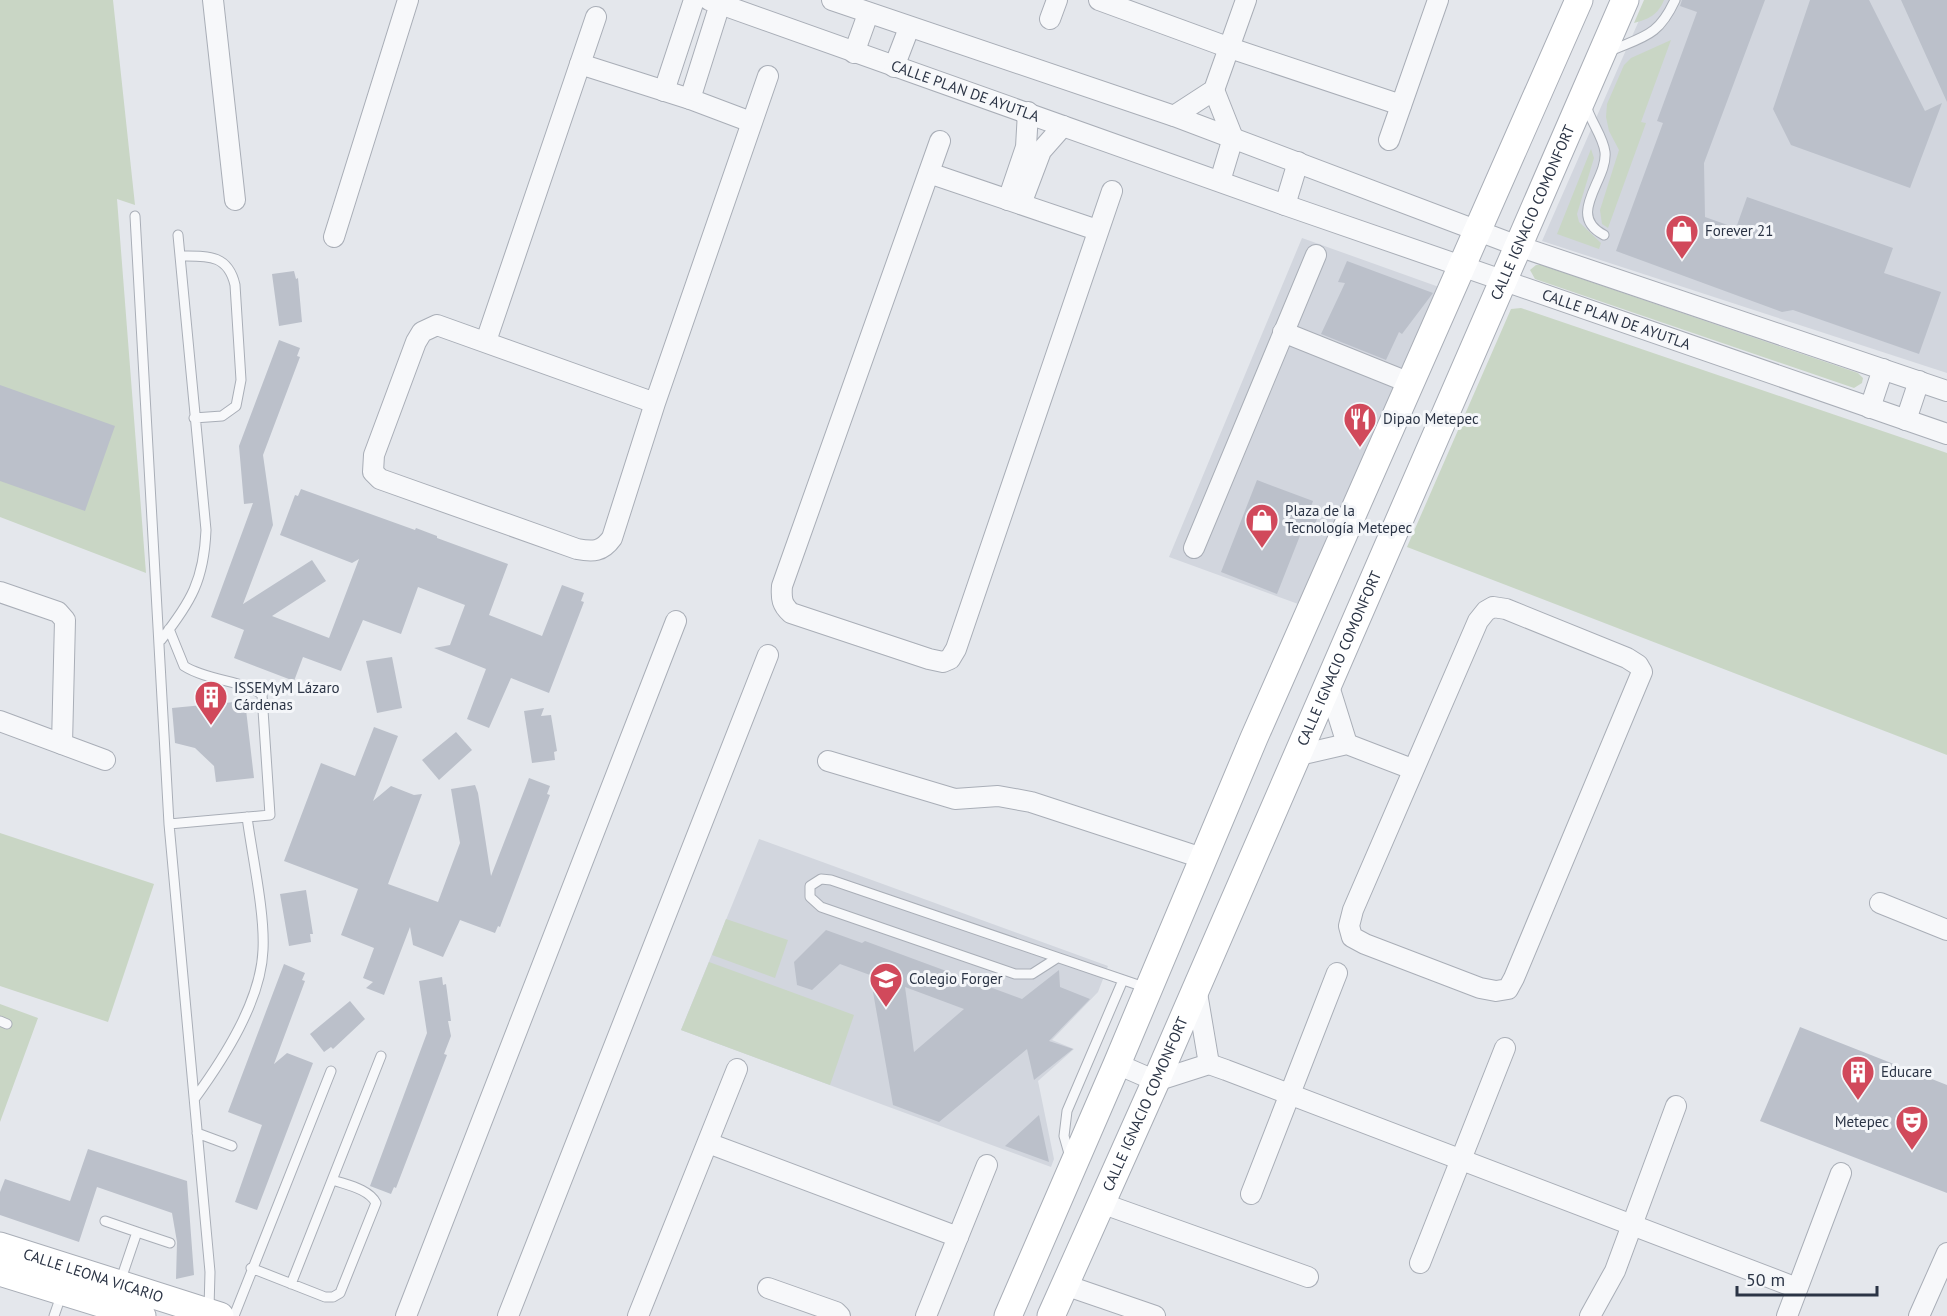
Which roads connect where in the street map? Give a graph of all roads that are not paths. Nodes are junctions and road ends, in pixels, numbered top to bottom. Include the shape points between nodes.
1 (213, 0) edge
2 (408, 0) edge
3 (694, 0) edge
4 (832, 0) edge
5 (1057, 0) edge
6 (1099, 0) edge
7 (1246, 0) edge
8 (1438, 0) edge
9 (1579, 0) edge
10 (1625, 0) edge
11 (1675, 0) edge
12 (715, 2) edge
13 (868, 14) junction
14 (596, 17) dead end
15 (1050, 20) dead end
16 (909, 28) junction
17 (1230, 48) junction
18 (854, 53) junction
19 (1601, 56) junction
20 (580, 64) junction
21 (894, 67) junction
22 (768, 76) dead end
23 (1214, 90) junction
24 (664, 91) junction
25 (1583, 95) junction
26 (690, 99) junction
27 (1401, 105) junction
28 (1028, 112) junction
29 (1174, 116) junction
30 (751, 122) junction
31 (1063, 126) junction
32 (1233, 138) junction
33 (1389, 140) dead end
34 (940, 141) dead end
35 (1033, 149) junction
36 (1299, 162) junction
37 (929, 173) junction
38 (1220, 181) junction
39 (1112, 191) dead end
40 (235, 200) dead end
41 (1014, 202) junction
42 (1285, 205) junction
43 (135, 216) dead end
44 (1097, 230) junction
45 (1477, 230) junction
46 (178, 235) dead end
47 (1604, 235) dead end
48 (334, 237) dead end
49 (1518, 246) junction
50 (1316, 255) dead end
51 (181, 256) junction
52 (1462, 266) junction
53 (1504, 281) junction
54 (1283, 332) junction
55 (486, 341) junction
56 (1883, 369) junction
57 (1919, 381) junction
58 (1410, 383) junction
59 (1947, 391) edge
60 (655, 403) junction
61 (1870, 408) junction
62 (194, 418) junction
63 (1906, 420) junction
64 (1947, 434) edge
65 (1194, 548) dead end
66 (0, 592) edge
67 (676, 621) dead end
68 (170, 629) junction
69 (161, 640) junction
70 (768, 655) dead end
71 (1328, 683) junction
72 (0, 721) edge
73 (62, 744) junction
74 (1347, 744) junction
75 (1295, 756) junction
76 (105, 760) dead end
77 (828, 761) dead end
78 (1412, 769) junction
79 (247, 817) junction
80 (170, 824) junction
81 (1202, 858) junction
82 (1880, 903) dead end
83 (1947, 930) edge
84 (1057, 958) junction
85 (1337, 973) dead end
86 (1123, 980) junction
87 (1196, 987) junction
88 (1148, 989) junction
89 (1505, 1048) dead end
90 (381, 1056) dead end
91 (1117, 1064) junction
92 (1209, 1064) junction
93 (737, 1069) dead end
94 (331, 1071) dead end
95 (1156, 1081) junction
96 (1289, 1095) junction
97 (195, 1098) junction
98 (1676, 1106) dead end
99 (197, 1133) junction
100 (708, 1143) junction
101 (232, 1146) dead end
102 (1461, 1161) junction
103 (987, 1165) dead end
104 (1073, 1166) junction
105 (1840, 1173) dead end
106 (333, 1180) junction
107 (1251, 1194) dead end
108 (1101, 1203) junction
109 (105, 1221) dead end
110 (1632, 1227) junction
111 (137, 1232) junction
112 (958, 1237) junction
113 (170, 1243) dead end
114 (0, 1246) edge
115 (1947, 1253) edge
116 (1420, 1263) dead end
117 (251, 1268) junction
118 (19, 1269) edge
119 (1308, 1277) dead end
120 (120, 1282) junction
121 (291, 1284) junction
122 (1065, 1286) junction
123 (768, 1288) dead end
124 (1797, 1288) junction
125 (58, 1304) edge
126 (221, 1315) edge
127 (142, 1316) edge
128 (406, 1316) edge
129 (508, 1316) edge
130 (638, 1316) edge
131 (840, 1316) edge
132 (926, 1316) edge
133 (1008, 1316) edge
134 (1052, 1316) edge
135 (1155, 1316) edge
136 (1590, 1316) edge
137 (1787, 1316) edge
138 (1919, 1316) edge

1 - 40 street
2 - 48 street
3 - 24 street
4 - 13 street
5 - 15 street
6 - 17 street
7 - 17 street
8 - 27 street
9 - 45 main road
10 - 19 main road, CALLE IGNACIO COMONFORT
11 - 19 lane via 1656,31
12 - 18 street, CALLE PLAN DE AYUTLA
12 - 26 street
13 - 16 street
13 - 18 street
14 - 20 street
16 - 21 street, CALLE PLAN DE AYUTLA
16 - 29 street
17 - 23 street
17 - 27 street
18 - 21 street, CALLE PLAN DE AYUTLA
19 - 25 main road, CALLE IGNACIO COMONFORT
20 - 24 street
20 - 55 street
21 - 28 street, CALLE PLAN DE AYUTLA
22 - 30 street
23 - 29 street
23 - 32 street
24 - 26 street
25 - 47 lane via 1605,154 1588,212 1591,226
25 - 49 main road, CALLE IGNACIO COMONFORT
26 - 30 street
27 - 33 street
28 - 31 street, CALLE PLAN DE AYUTLA
28 - 35 street
29 - 32 street
30 - 60 street
31 - 35 street
31 - 38 street, CALLE PLAN DE AYUTLA
32 - 36 street
32 - 38 street
34 - 37 street
35 - 41 street
36 - 42 street
36 - 45 street
37 - 41 street
37 - 44 street via 782,586 783,606 791,613 929,659 950,659
38 - 42 street, CALLE PLAN DE AYUTLA
39 - 44 street
41 - 44 street
42 - 52 street, CALLE PLAN DE AYUTLA
43 - 69 lane
45 - 49 street
45 - 52 main road
46 - 51 lane
49 - 53 main road, CALLE IGNACIO COMONFORT
49 - 56 street
50 - 54 street
51 - 62 lane
51 - 62 lane via 210,256 223,262 232,272 235,285 241,380 236,406 222,416
52 - 53 street, CALLE PLAN DE AYUTLA
52 - 58 main road
53 - 61 street, CALLE PLAN DE AYUTLA
53 - 71 main road, CALLE IGNACIO COMONFORT
54 - 58 street
54 - 65 street
55 - 60 street
55 - 60 street via 437,325 422,332 374,455 373,472 380,478 593,552 605,548 612,538
56 - 57 street
56 - 61 street
57 - 59 street
57 - 63 street
58 - 81 main road
61 - 63 street, CALLE PLAN DE AYUTLA
62 - 68 lane via 206,530 205,557 187,607
63 - 64 street, CALLE PLAN DE AYUTLA
66 - 73 street via 58,612 65,620
67 - 128 street
68 - 69 lane
68 - 79 lane via 184,666 207,677 256,689 262,695 270,815
69 - 80 lane
70 - 129 street
71 - 74 street
71 - 75 main road, CALLE IGNACIO COMONFORT
72 - 73 street
73 - 76 street
74 - 75 street
74 - 78 street
75 - 87 main road, CALLE IGNACIO COMONFORT
77 - 81 street via 955,799 998,796 1031,802
78 - 78 street via 1478,621 1493,607 1628,658 1642,672 1508,989 1480,988 1352,937 1349,926 1353,910
79 - 80 lane
79 - 97 lane via 262,929 261,967 224,1058
80 - 97 lane
81 - 88 main road
82 - 83 street
84 - 84 lane via 831,880 821,879 810,886 810,897 821,907 1014,974 1032,974
84 - 86 lane
85 - 96 street
86 - 88 lane
86 - 104 lane via 1067,1111 1064,1136
87 - 92 street
87 - 95 main road, CALLE IGNACIO COMONFORT
88 - 91 main road
89 - 102 street
90 - 106 lane
91 - 95 street
91 - 104 main road
92 - 95 street
92 - 96 street
93 - 100 street
94 - 117 lane
95 - 108 main road, CALLE IGNACIO COMONFORT
96 - 102 street
96 - 107 street
97 - 99 lane
98 - 110 street
99 - 101 lane
99 - 126 lane via 210,1272
100 - 112 street
100 - 130 street
102 - 110 street
102 - 116 street
103 - 112 street
104 - 133 main road
105 - 124 street
106 - 121 lane
106 - 121 lane via 365,1192 376,1203 346,1284 333,1297
108 - 119 street
108 - 122 main road, CALLE IGNACIO COMONFORT
109 - 111 lane
110 - 124 street
110 - 136 street via 1615,1271
111 - 113 lane
111 - 120 lane
112 - 132 street
114 - 118 main road, CALLE LEONA VICARIO
115 - 138 street
117 - 121 lane
117 - 126 lane
118 - 120 main road, CALLE LEONA VICARIO
118 - 125 main road, CALLE LEONA VICARIO
120 - 126 main road, CALLE LEONA VICARIO
122 - 134 main road, CALLE IGNACIO COMONFORT
122 - 135 street
123 - 131 street
124 - 137 street
125 - 127 main road, CALLE LEONA VICARIO

